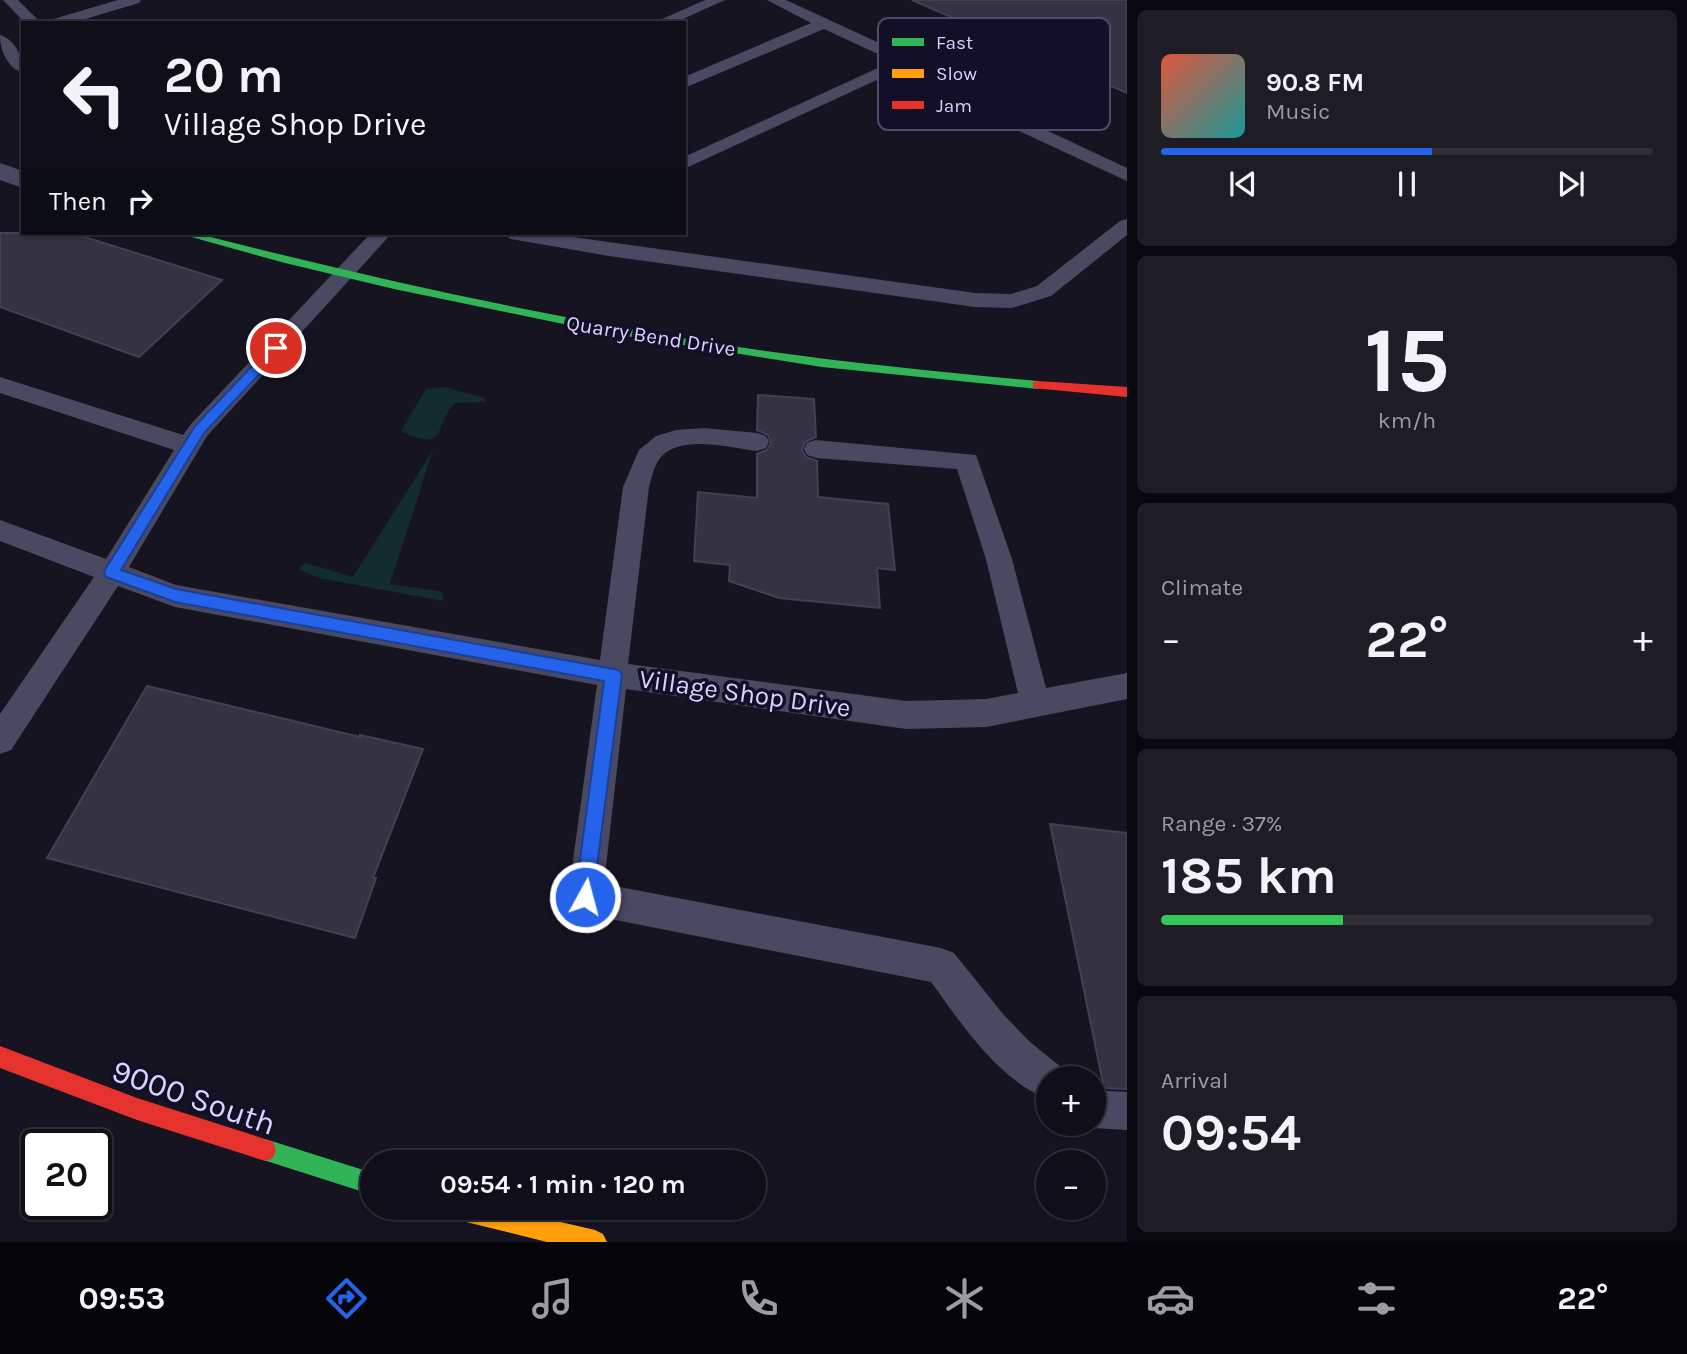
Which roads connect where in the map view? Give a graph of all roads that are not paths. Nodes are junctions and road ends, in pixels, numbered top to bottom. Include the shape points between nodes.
1 (10, 0) edge
2 (134, 0) edge
3 (718, 0) edge
4 (774, 0) edge
5 (32, 21) edge
6 (62, 21) edge
7 (665, 21) edge
8 (824, 23) junction
9 (4, 38) edge
10 (878, 48) edge
11 (21, 65) edge
12 (878, 74) edge
13 (686, 82) edge
14 (1031, 130) edge
15 (686, 163) edge
16 (0, 171) edge
17 (1127, 175) edge
18 (21, 179) edge
19 (1127, 225) edge
20 (190, 235) edge
21 (380, 235) edge
22 (543, 235) edge
23 (342, 277) junction
24 (0, 385) edge
25 (1127, 392) edge
26 (757, 442) dead end
27 (188, 446) junction
28 (816, 449) dead end
29 (0, 530) edge
30 (112, 573) junction
31 (614, 675) junction
32 (1127, 686) edge
33 (1035, 703) junction
34 (0, 740) edge
35 (0, 1057) edge
36 (1036, 1072) edge
37 (1106, 1110) edge
38 (1127, 1111) edge
39 (360, 1180) edge
40 (504, 1220) edge
41 (595, 1242) edge

1 - 5 lane
2 - 6 lane
3 - 7 lane
4 - 8 lane
8 - 10 lane
8 - 13 lane
9 - 11 lane
12 - 15 lane
14 - 17 lane
16 - 18 street
19 - 22 lane via 1044,291 1012,301 975,300 609,250
20 - 23 street, Quarry Bend Drive
21 - 23 lane
23 - 25 street, Quarry Bend Drive via 512,313 704,346 920,375
23 - 27 lane
24 - 27 lane
26 - 31 lane via 670,439 655,447 644,463 635,487
27 - 30 lane
28 - 33 lane via 967,461 999,559
29 - 30 lane, Village Shop Drive
30 - 31 lane, Village Shop Drive via 175,596
30 - 34 lane
31 - 33 lane, Village Shop Drive via 906,715 986,713
31 - 36 lane via 585,897 941,966 981,1020
32 - 33 lane, Village Shop Drive
35 - 39 street, 9000 South via 136,1110
37 - 38 lane
40 - 41 street

